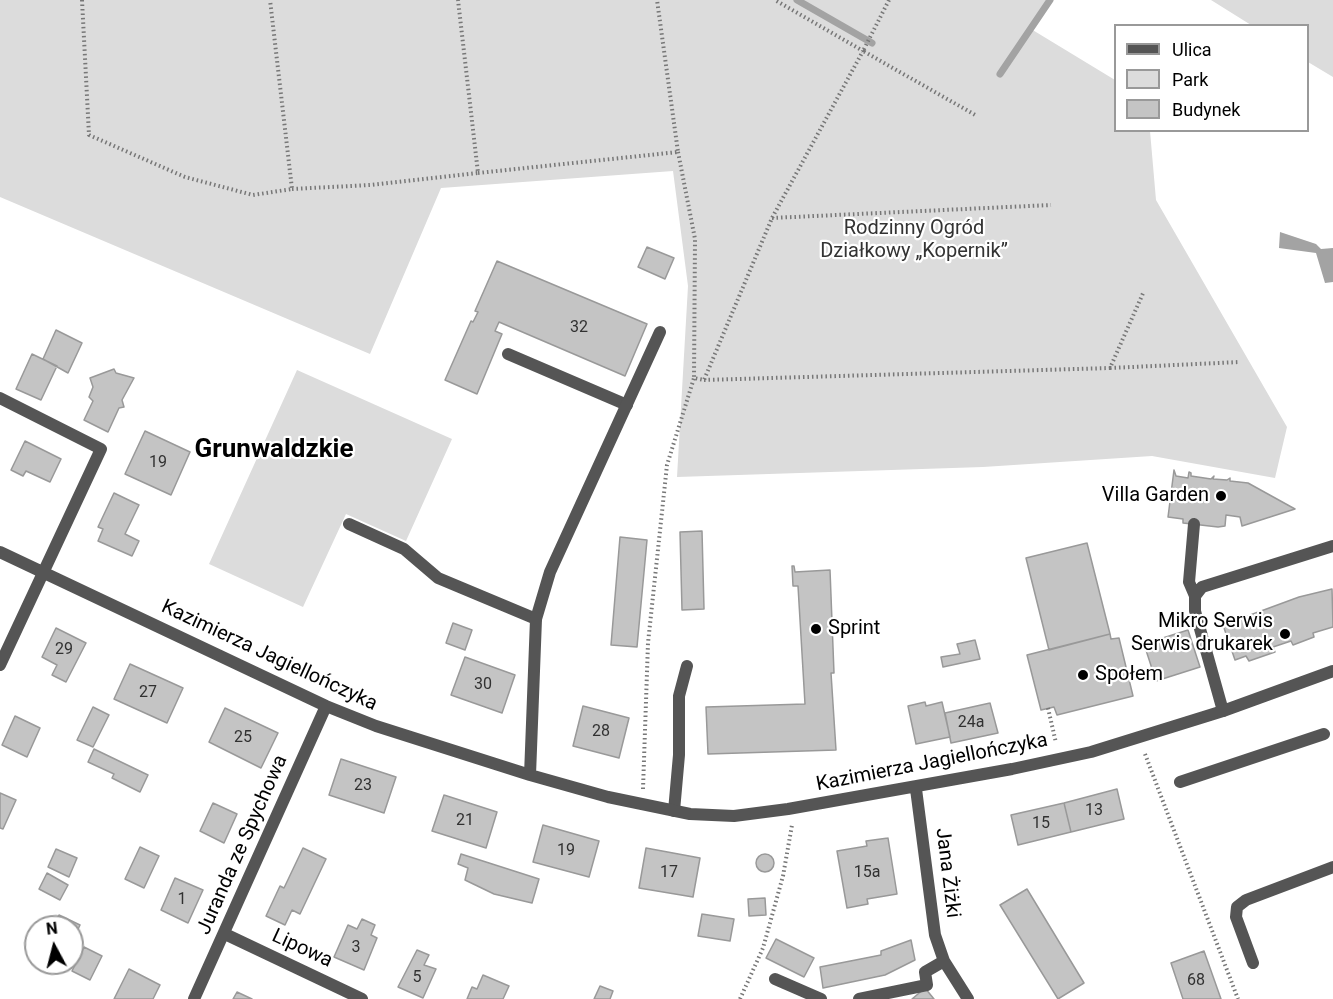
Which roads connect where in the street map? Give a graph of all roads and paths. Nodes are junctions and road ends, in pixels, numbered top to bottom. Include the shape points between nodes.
1 (82, 0) edge
2 (270, 0) edge
3 (458, 0) edge
4 (657, 0) edge
5 (775, 0) edge
6 (889, 0) edge
7 (864, 49) junction
8 (976, 116) dead end
9 (678, 152) junction
10 (478, 173) junction
11 (292, 189) junction
12 (1051, 205) dead end
13 (772, 218) junction
14 (1144, 291) dead end
15 (660, 332) dead end
16 (508, 354) dead end
17 (1240, 362) dead end
18 (1110, 368) junction
19 (694, 378) junction
20 (704, 380) junction
21 (0, 398) edge
22 (627, 405) junction
23 (349, 524) dead end
24 (1194, 524) dead end
25 (1333, 546) edge
26 (0, 552) edge
27 (43, 573) junction
28 (1195, 596) junction
29 (536, 619) junction
30 (0, 665) edge
31 (687, 666) dead end
32 (1333, 671) edge
33 (326, 706) junction
34 (1048, 708) dead end
35 (1223, 711) junction
36 (1324, 734) dead end
37 (1057, 745) dead end
38 (1145, 754) dead end
39 (530, 776) junction
40 (1180, 782) dead end
41 (916, 789) junction
42 (638, 804) junction
43 (674, 811) junction
44 (793, 822) dead end
45 (1333, 867) edge
46 (225, 934) junction
47 (944, 961) junction
48 (1253, 963) dead end
49 (775, 980) dead end
50 (359, 998) edge
51 (194, 999) edge
52 (740, 999) edge
53 (821, 999) edge
54 (859, 999) edge
55 (968, 999) edge
56 (1238, 999) edge

1 - 11 path via 89,135 196,180 252,195
2 - 11 path
3 - 10 path
4 - 9 path
5 - 7 path
6 - 7 path
7 - 8 path
7 - 13 path
9 - 10 path
9 - 19 path via 695,239
10 - 11 path
12 - 13 path
13 - 20 path
14 - 18 path
15 - 22 street
16 - 22 street
17 - 18 path
18 - 20 path
19 - 20 path
19 - 42 path via 667,465 648,643 643,790
21 - 27 street via 101,450
22 - 29 street via 550,572
23 - 29 street via 404,549 438,578
24 - 28 street via 1189,582
25 - 28 street via 1202,587
26 - 27 street, Kazimierza Jagiellończyka
27 - 30 street
27 - 33 street, Kazimierza Jagiellończyka
28 - 35 street via 1195,611
29 - 39 street
31 - 43 street via 679,696
32 - 35 street, Kazimierza Jagiellończyka
33 - 39 street, Kazimierza Jagiellończyka
33 - 46 street, Juranda ze Spychowa
34 - 37 path
35 - 41 street, Kazimierza Jagiellończyka via 1091,752
36 - 40 street
38 - 56 path
39 - 42 street, Kazimierza Jagiellończyka
41 - 43 street, Kazimierza Jagiellończyka via 734,816
41 - 47 street, Jana Żiżki via 935,936
42 - 43 street, Kazimierza Jagiellończyka
44 - 52 path via 764,948
45 - 48 street via 1237,907 1236,917
46 - 50 street, Lipowa
46 - 51 street, Juranda ze Spychowa
47 - 54 street via 925,972 927,985
47 - 55 street, Jana Żiżki
49 - 53 street

